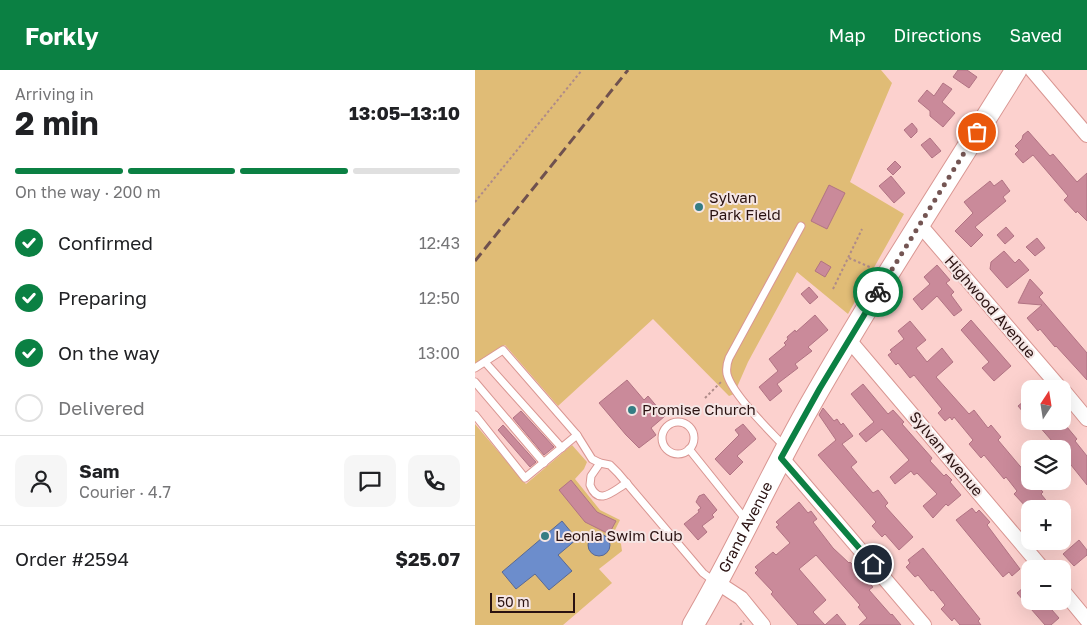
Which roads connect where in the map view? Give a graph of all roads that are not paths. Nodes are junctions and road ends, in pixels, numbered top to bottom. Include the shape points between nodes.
1 (1015, 70) edge
2 (1032, 70) edge
3 (1087, 135) edge
4 (920, 225) junction
5 (801, 226) dead end
6 (849, 340) junction
7 (485, 362) junction
8 (475, 368) edge
9 (1053, 380) edge
10 (475, 382) edge
11 (1071, 400) edge
12 (475, 415) edge
13 (1087, 419) edge
14 (577, 435) junction
15 (562, 448) junction
16 (689, 449) junction
17 (784, 453) junction
18 (545, 463) junction
19 (600, 463) junction
20 (627, 483) junction
21 (748, 523) junction
22 (1035, 560) edge
23 (718, 583) junction
24 (1071, 601) edge
25 (1087, 620) edge
26 (693, 625) edge
27 (763, 625) edge
28 (924, 625) edge

1 - 4 main road, Grand Avenue
2 - 3 street
4 - 6 main road, Grand Avenue
4 - 9 street, Highwood Avenue
5 - 17 lane via 727,366 727,374 742,400
6 - 17 main road, Grand Avenue
6 - 22 street, Sylvan Avenue
7 - 8 lane
7 - 14 lane via 503,350
7 - 15 lane
10 - 18 lane
11 - 13 street, Highwood Avenue
12 - 18 lane via 525,478
14 - 15 lane
14 - 19 lane via 592,458
15 - 18 lane
16 - 16 lane via 694,435 689,426 680,422 670,424 663,438 666,447 675,453
16 - 21 lane
17 - 21 main road, Grand Avenue
17 - 28 street
19 - 20 lane via 610,464
19 - 20 lane via 591,476 590,486 596,494 609,495
20 - 23 lane via 703,573
21 - 23 main road, Grand Avenue
23 - 26 main road, Grand Avenue
23 - 27 street via 741,598
24 - 25 street

